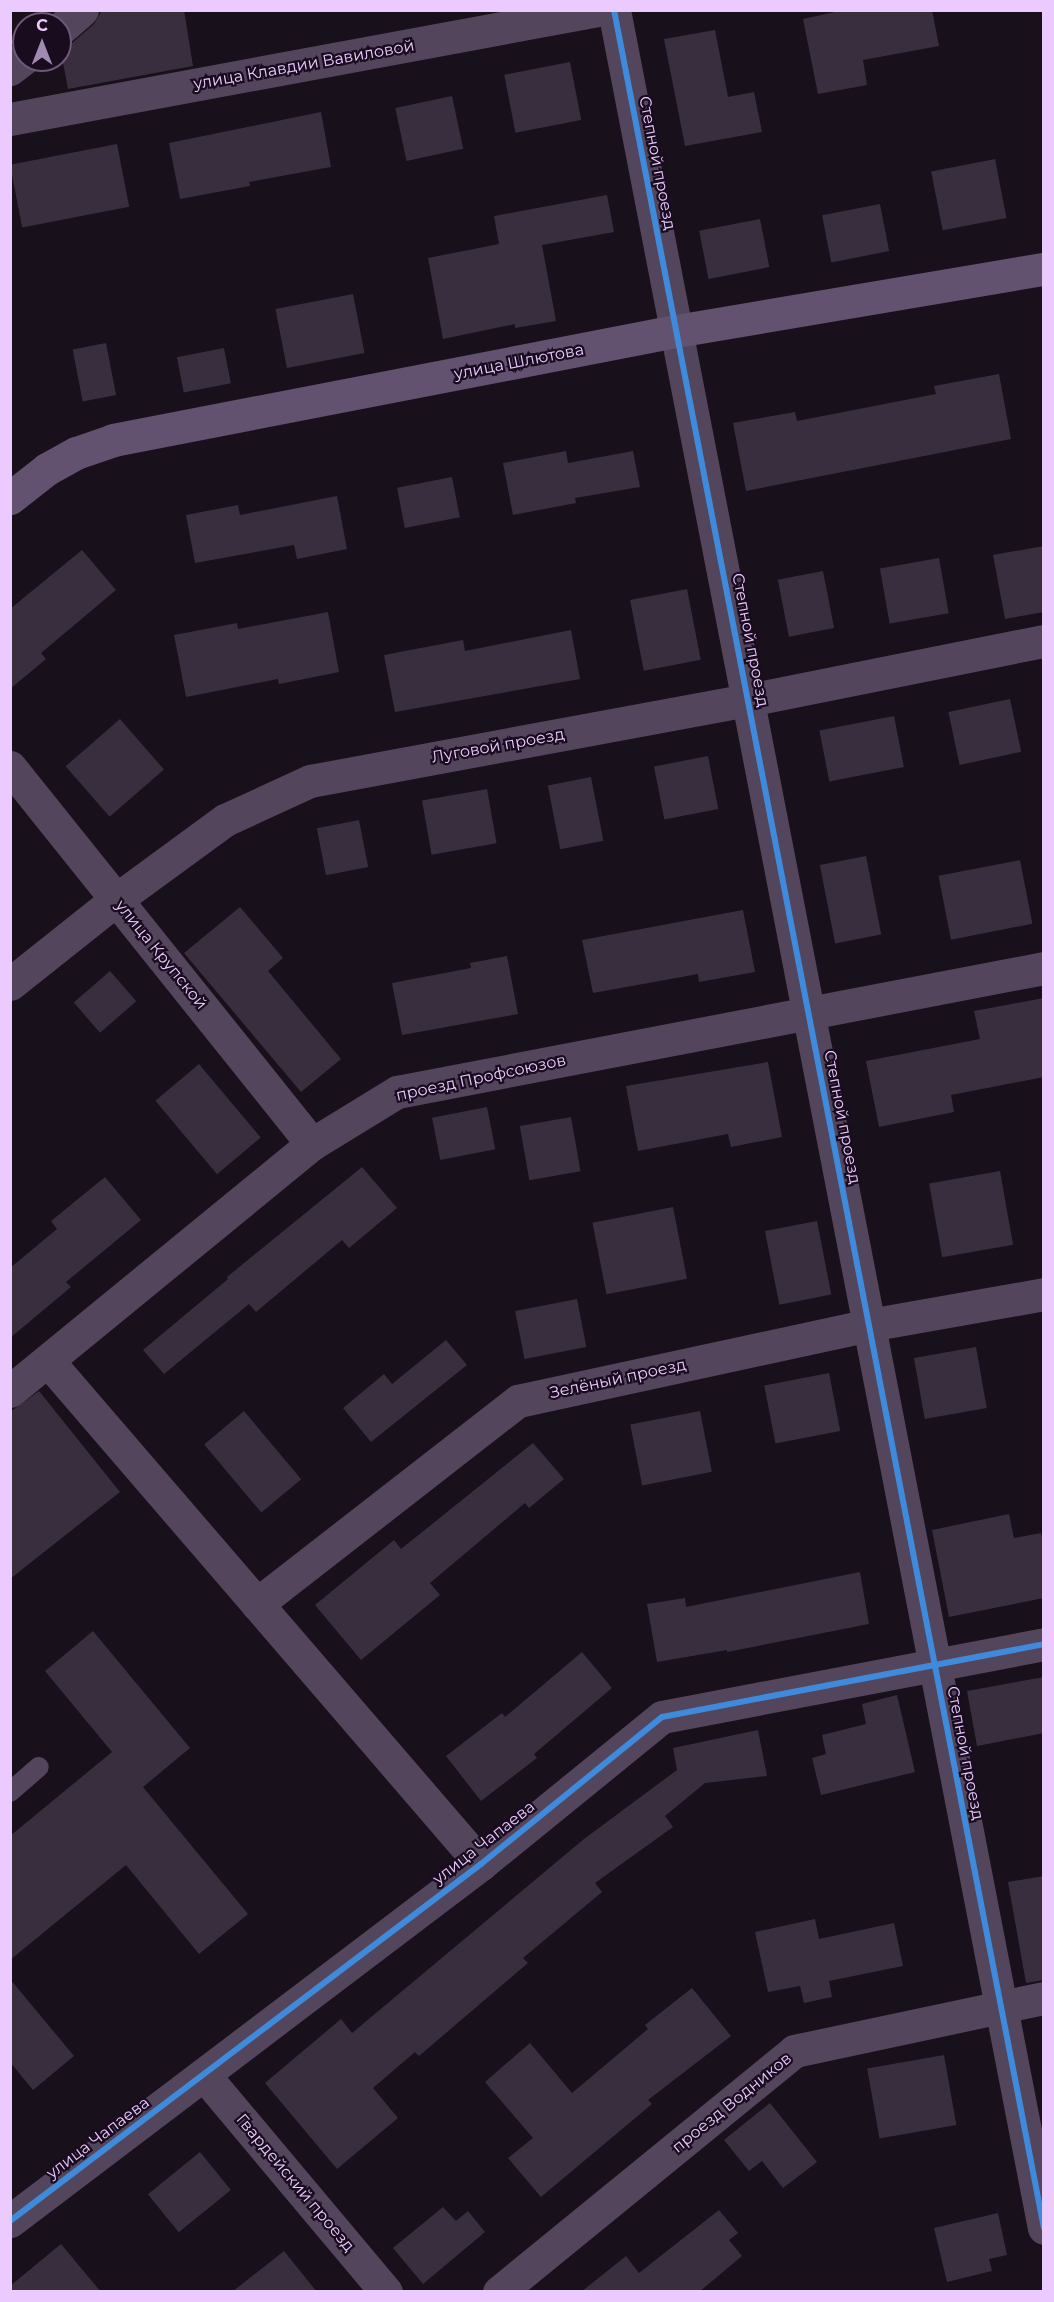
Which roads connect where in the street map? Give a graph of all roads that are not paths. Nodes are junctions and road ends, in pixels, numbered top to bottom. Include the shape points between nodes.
1 (598, 10) edge
2 (614, 10) edge
3 (10, 119) edge
4 (1044, 269) edge
5 (676, 331) junction
6 (10, 498) edge
7 (1044, 641) edge
8 (748, 700) junction
9 (10, 767) edge
10 (117, 899) junction
11 (1044, 968) edge
12 (10, 984) edge
13 (808, 1013) junction
14 (312, 1144) junction
15 (1044, 1294) edge
16 (869, 1326) junction
17 (48, 1361) junction
18 (10, 1390) edge
19 (256, 1604) junction
20 (1044, 1644) edge
21 (934, 1664) junction
22 (39, 1767) dead end
23 (10, 1791) edge
24 (481, 1864) junction
25 (1044, 1998) edge
26 (1000, 2006) junction
27 (204, 2075) junction
28 (10, 2221) edge
29 (1044, 2228) edge
30 (386, 2292) edge
31 (499, 2292) edge

1 - 3 street, улица Клавдии Вавиловой
2 - 5 street, Степной проезд
4 - 5 main road, улица Шлютова
5 - 6 main road, улица Шлютова via 113,440 47,469
5 - 8 street, Степной проезд
7 - 8 street, Луговой проезд
8 - 10 street, Луговой проезд via 310,782 225,820
8 - 13 street, Степной проезд
9 - 10 street, улица Крупской
10 - 12 street, Луговой проезд
10 - 14 street, улица Крупской
11 - 13 street, проезд Профсоюзов
13 - 14 street, проезд Профсоюзов via 398,1092
13 - 16 street, Степной проезд
14 - 17 street, проезд Профсоюзов
15 - 16 street, Зелёный проезд
16 - 19 street, Зелёный проезд via 518,1401
16 - 21 street, Степной проезд
17 - 18 street, проезд Профсоюзов
17 - 19 street
19 - 24 street
20 - 21 street, улица Чапаева
21 - 24 street, улица Чапаева via 662,1717
21 - 26 street, Степной проезд
22 - 23 lane
24 - 27 street, улица Чапаева
25 - 26 street, проезд Водников
26 - 29 street, Степной проезд
26 - 31 street, проезд Водников via 794,2051
27 - 28 street, улица Чапаева
27 - 30 street, Гвардейский проезд

